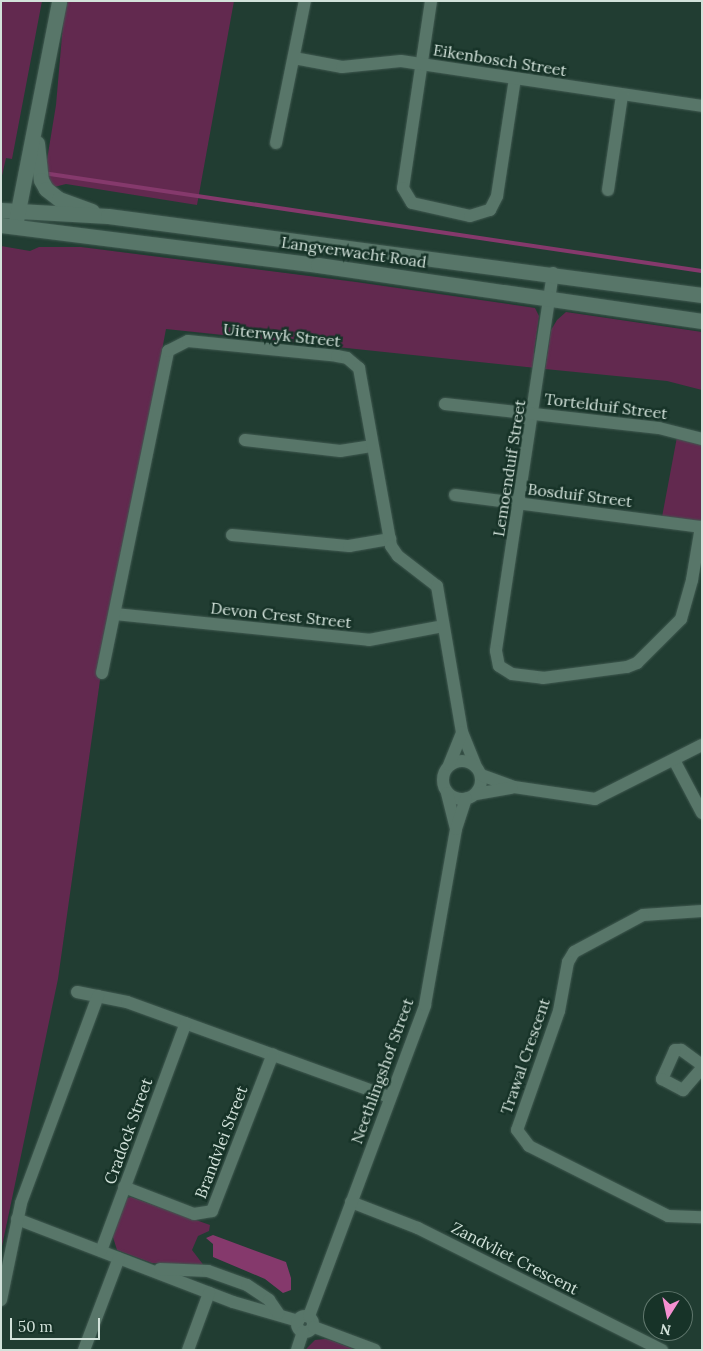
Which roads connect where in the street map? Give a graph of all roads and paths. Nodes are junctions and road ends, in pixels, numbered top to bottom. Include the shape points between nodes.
1 (59, 1) edge
2 (305, 1) edge
3 (431, 1) edge
4 (294, 58) junction
5 (422, 64) junction
6 (515, 78) junction
7 (622, 95) junction
8 (702, 106) edge
9 (36, 124) junction
10 (276, 143) dead end
11 (608, 190) dead end
12 (1, 210) edge
13 (18, 211) junction
14 (108, 216) junction
15 (8, 226) edge
16 (553, 273) junction
17 (702, 296) edge
18 (550, 298) junction
19 (702, 321) edge
20 (445, 404) dead end
21 (534, 414) junction
22 (702, 439) edge
23 (245, 440) dead end
24 (373, 446) junction
25 (455, 495) dead end
26 (519, 504) junction
27 (701, 527) edge
28 (232, 535) dead end
29 (390, 539) junction
30 (115, 614) junction
31 (443, 626) junction
32 (102, 673) dead end
33 (462, 732) junction
34 (702, 745) edge
35 (674, 760) junction
36 (449, 765) junction
37 (478, 771) junction
38 (514, 787) junction
39 (447, 793) junction
40 (471, 796) junction
41 (702, 812) edge
42 (456, 829) junction
43 (702, 911) edge
44 (77, 992) dead end
45 (98, 996) junction
46 (186, 1023) junction
47 (273, 1054) junction
48 (390, 1097) junction
49 (124, 1187) junction
50 (351, 1202) junction
51 (702, 1217) edge
52 (17, 1219) junction
53 (101, 1251) junction
54 (119, 1258) junction
55 (150, 1269) junction
56 (260, 1292) junction
57 (209, 1293) junction
58 (1, 1300) edge
59 (254, 1307) junction
60 (278, 1313) junction
61 (306, 1324) junction
62 (84, 1350) edge
63 (188, 1350) edge
64 (297, 1350) edge
65 (375, 1350) edge
66 (662, 1350) edge

1 - 9 street
2 - 4 street
3 - 5 street
4 - 5 street, Eikenbosch Street via 342,67 391,61
4 - 10 street
5 - 6 street, Eikenbosch Street
5 - 6 street via 404,194 418,207 470,216 485,214 497,196
6 - 7 street, Eikenbosch Street
7 - 8 street, Eikenbosch Street
7 - 11 street
9 - 13 street
9 - 14 street via 40,180 46,189 59,199
12 - 13 street, Langverwacht Road
13 - 14 street, Langverwacht Road
13 - 15 street
14 - 16 street, Langverwacht Road
15 - 18 street, Langverwacht Road via 144,241
16 - 17 street, Langverwacht Road
16 - 18 street, Lemoenduif Street
18 - 19 street, Langverwacht Road
18 - 21 street, Lemoenduif Street
20 - 21 street, Tortelduif Street
21 - 22 street, Tortelduif Street via 659,428
21 - 26 street, Lemoenduif Street
23 - 24 street via 340,451
24 - 29 street, Uiterwyk Street
24 - 30 street, Uiterwyk Street via 359,368 347,358 188,341 173,346 165,358
25 - 26 street, Bosduif Street
26 - 27 street, Bosduif Street
26 - 27 street, Lemoenduif Street via 496,651 499,666 512,674 543,678 637,663 681,619
28 - 29 street via 349,546
29 - 31 street, Uiterwyk Street via 395,553 435,583
30 - 31 street, Devon Crest Street via 369,640
30 - 32 street, Uiterwyk Street
31 - 33 street, Uiterwyk Street
33 - 36 street
33 - 37 street, Uiterwyk Street
34 - 35 street
35 - 38 street via 595,799
35 - 41 street
36 - 37 street via 458,761
36 - 39 street via 442,778
37 - 38 street
37 - 40 street
38 - 40 street
39 - 40 street
39 - 42 street, Neethlingshof Street
40 - 42 street, Neethlingshof Street
42 - 48 street, Neethlingshof Street via 428,995
43 - 51 street, Trawal Crescent via 643,915 574,952 568,962 560,1011 518,1130 529,1146 668,1216
44 - 45 street
45 - 46 street via 127,1002
45 - 52 street
46 - 47 street
46 - 49 street, Cradock Street
47 - 48 street
47 - 49 street, Brandvlei Street via 212,1211 194,1214
48 - 50 street, Neethlingshof Street
49 - 53 street, Cradock Street
50 - 61 street, Neethlingshof Street
50 - 66 street, Zandvliet Crescent via 418,1228
52 - 53 street
52 - 58 street
53 - 54 street
54 - 55 street
54 - 62 street
55 - 56 street via 208,1271
55 - 57 street
56 - 59 street
56 - 60 street
57 - 59 street
57 - 63 street
59 - 60 street
60 - 61 street
61 - 64 street, Neethlingshof Street
61 - 65 street

